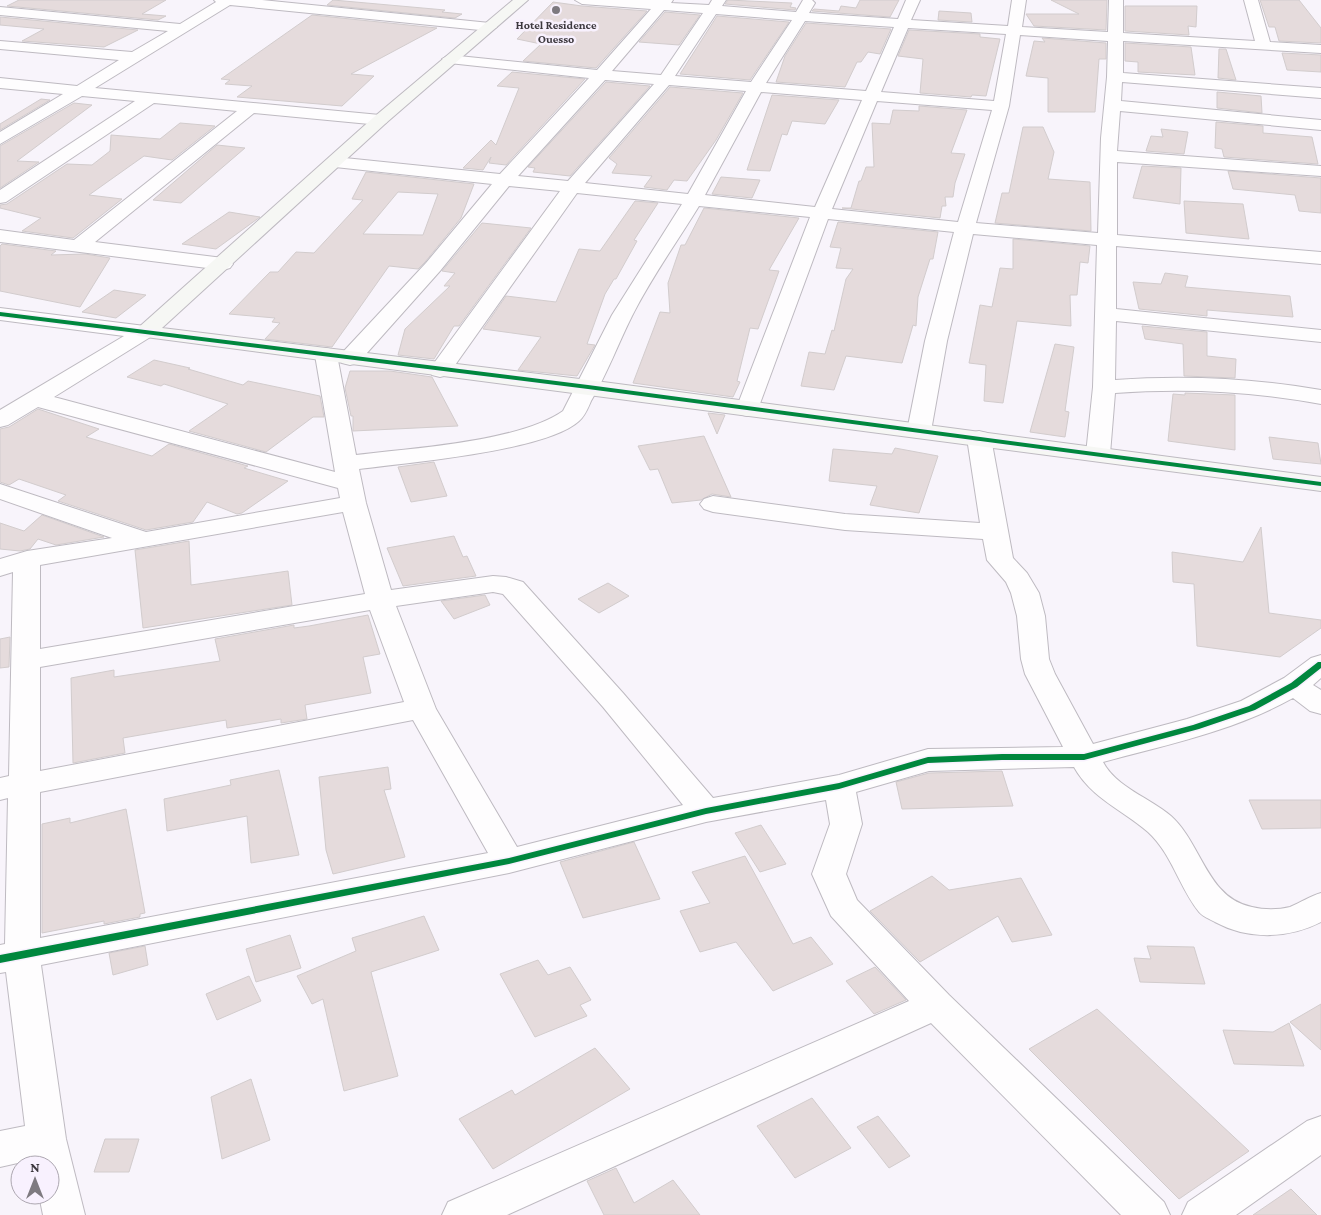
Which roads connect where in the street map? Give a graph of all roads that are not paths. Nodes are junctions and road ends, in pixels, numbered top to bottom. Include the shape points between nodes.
1 (9, 0) edge
2 (221, 0) edge
3 (226, 0) edge
4 (521, 0) edge
5 (582, 0) edge
6 (810, 0) edge
7 (913, 0) edge
8 (1019, 0) edge
9 (1116, 0) edge
10 (1251, 0) edge
11 (664, 3) edge
12 (0, 5) edge
13 (716, 5) edge
14 (403, 6) dead end
15 (0, 11) edge
16 (390, 16) junction
17 (801, 16) junction
18 (904, 24) junction
19 (490, 27) junction
20 (181, 28) junction
21 (1013, 30) junction
22 (1114, 36) junction
23 (0, 45) edge
24 (1264, 46) junction
25 (1321, 49) edge
26 (134, 57) junction
27 (449, 59) junction
28 (602, 75) junction
29 (1115, 77) junction
30 (665, 80) junction
31 (0, 83) edge
32 (756, 86) junction
33 (80, 90) junction
34 (1321, 93) edge
35 (873, 96) junction
36 (150, 98) junction
37 (1111, 105) junction
38 (1001, 106) junction
39 (250, 108) junction
40 (380, 120) junction
41 (1321, 125) edge
42 (0, 139) edge
43 (1110, 156) junction
44 (335, 162) junction
45 (1321, 170) edge
46 (505, 179) junction
47 (573, 186) junction
48 (0, 198) edge
49 (693, 200) junction
50 (821, 214) junction
51 (965, 228) junction
52 (0, 236) edge
53 (1107, 239) junction
54 (78, 246) junction
55 (1321, 258) edge
56 (223, 264) junction
57 (0, 314) edge
58 (1104, 314) junction
59 (145, 332) junction
60 (1321, 336) edge
61 (338, 357) junction
62 (440, 370) junction
63 (1104, 387) junction
64 (588, 388) junction
65 (1321, 397) edge
66 (35, 399) junction
67 (747, 409) junction
68 (0, 420) edge
69 (920, 431) junction
70 (979, 438) junction
71 (1098, 454) junction
72 (350, 483) junction
73 (1321, 484) edge
74 (0, 492) edge
75 (713, 504) dead end
76 (994, 532) junction
77 (146, 540) junction
78 (14, 564) edge
79 (380, 600) junction
80 (27, 660) junction
81 (1321, 664) edge
82 (1294, 685) junction
83 (1321, 704) edge
84 (421, 709) junction
85 (1084, 757) junction
86 (838, 786) junction
87 (12, 787) edge
88 (706, 811) junction
89 (509, 861) junction
90 (1321, 906) edge
91 (11, 957) edge
92 (936, 1005) junction
93 (1321, 1133) edge
94 (46, 1139) junction
95 (0, 1149) edge
96 (64, 1215) edge
97 (463, 1215) edge
98 (1148, 1215) edge
99 (1203, 1215) edge

1 - 12 street
2 - 3 street
3 - 16 street
3 - 20 street
4 - 19 street
5 - 11 street
6 - 17 street
7 - 18 street
8 - 21 street
9 - 22 street
10 - 24 street
11 - 13 street
11 - 28 street
13 - 17 street
13 - 30 street
14 - 16 street
15 - 20 street
16 - 19 street
17 - 18 street
17 - 32 street
18 - 21 street
18 - 35 street
19 - 27 street
20 - 26 street
21 - 22 street
21 - 38 street
22 - 24 street
22 - 29 street
23 - 26 street
24 - 25 street
26 - 33 street
27 - 28 street
27 - 40 street
28 - 30 street
28 - 46 street
29 - 34 street
29 - 37 street
30 - 32 street
30 - 47 street
31 - 33 street
32 - 35 street
32 - 49 street
33 - 36 street
33 - 42 street
35 - 38 street
35 - 50 street
36 - 39 street
36 - 48 street
37 - 41 street
37 - 43 street
38 - 51 street
39 - 40 street
39 - 54 street
40 - 44 street
43 - 45 street
43 - 53 street
44 - 46 street
44 - 56 street
46 - 47 street
46 - 61 street via 433,267
47 - 49 street
47 - 62 street
49 - 50 street
49 - 64 street via 622,315
50 - 51 street
50 - 67 street
51 - 53 street
51 - 69 street via 936,341
52 - 54 street
53 - 55 street
53 - 58 street
54 - 56 street
56 - 59 street
57 - 59 street
58 - 60 street
58 - 63 street
59 - 61 street
59 - 66 street
61 - 62 street
61 - 72 street
62 - 64 street
63 - 65 street via 1221,383 1276,388
63 - 71 street
64 - 67 street
64 - 72 street via 572,415 561,424 539,432 441,452
66 - 68 street
66 - 72 street
67 - 69 street
69 - 70 street
70 - 71 street
70 - 76 street
71 - 73 street
72 - 77 street
72 - 79 street
74 - 77 street
75 - 76 street via 845,522
76 - 85 street via 1000,560 1018,579 1025,594 1040,674
77 - 78 street
78 - 80 street
79 - 80 street
79 - 84 street
79 - 88 street via 493,584 513,588
80 - 87 street
81 - 82 street
82 - 83 street
82 - 85 street via 1252,708 1196,727
84 - 87 street
84 - 89 street
85 - 86 street via 928,760
85 - 90 street via 1099,781 1159,824 1176,842 1213,905 1234,916 1263,923 1296,919
86 - 88 street
86 - 92 street via 846,824 828,874 843,907
87 - 91 street
88 - 89 street
89 - 91 street
91 - 94 street
92 - 97 street
92 - 98 street
93 - 99 street
94 - 95 street
94 - 96 street

